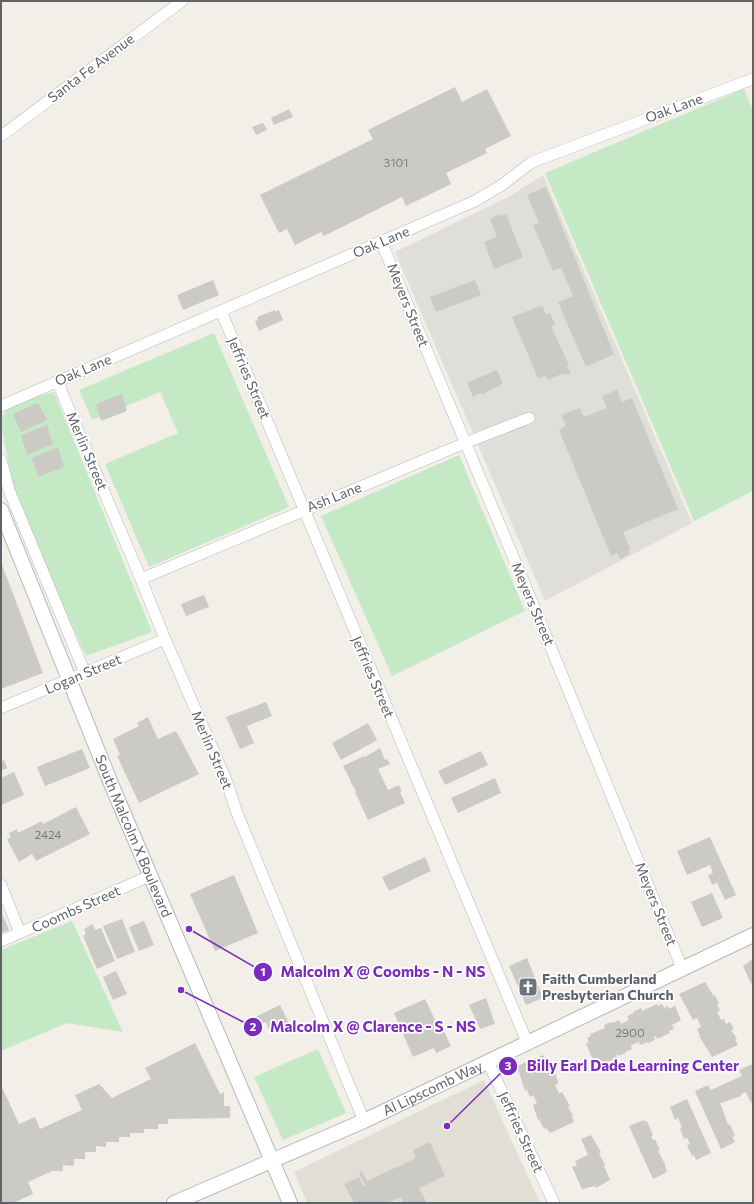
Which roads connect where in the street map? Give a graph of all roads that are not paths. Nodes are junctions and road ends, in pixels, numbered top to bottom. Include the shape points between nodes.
1 (182, 1) edge
2 (166, 6) edge
3 (753, 79) edge
4 (1, 136) edge
5 (381, 241) junction
6 (222, 311) junction
7 (57, 381) junction
8 (3, 405) edge
9 (529, 418) dead end
10 (465, 443) junction
11 (1, 460) edge
12 (5, 491) edge
13 (1, 510) edge
14 (304, 510) junction
15 (141, 579) junction
16 (165, 639) junction
17 (85, 673) junction
18 (69, 680) junction
19 (1, 708) edge
20 (150, 876) junction
21 (1, 885) edge
22 (20, 933) junction
23 (753, 935) edge
24 (1, 941) edge
25 (682, 968) junction
26 (527, 1042) junction
27 (488, 1062) junction
28 (364, 1121) junction
29 (272, 1162) junction
30 (174, 1203) edge
31 (290, 1203) edge
32 (554, 1203) edge

1 - 2 street, Santa Fe Avenue
2 - 4 street, Santa Fe Avenue
3 - 5 street, Oak Lane via 532,162 476,201
5 - 6 street, Oak Lane
5 - 10 street, Meyers Street
6 - 7 street, Oak Lane
6 - 14 street, Jeffries Street
7 - 8 street, Oak Lane
7 - 15 street, Merlin Street
9 - 10 street, Ash Lane
10 - 14 street, Ash Lane
10 - 25 street, Meyers Street
11 - 12 street
12 - 17 street
13 - 18 street, South Malcolm X Boulevard
14 - 15 street, Ash Lane
14 - 26 street, Jeffries Street
15 - 16 street, Merlin Street
16 - 17 street, Logan Street
16 - 28 street, Merlin Street via 226,780 237,813
17 - 18 street, Logan Street
18 - 19 street, Logan Street
18 - 20 street, South Malcolm X Boulevard
20 - 22 street, Coombs Street
20 - 29 street, South Malcolm X Boulevard
21 - 22 street
22 - 24 street, Coombs Street
23 - 25 street, Al Lipscomb Way
25 - 26 street, Al Lipscomb Way
26 - 27 street, Al Lipscomb Way
27 - 28 street, Al Lipscomb Way
27 - 32 street, Jeffries Street
28 - 29 street, Al Lipscomb Way
29 - 30 street, Al Lipscomb Way
29 - 31 street, South Malcolm X Boulevard

